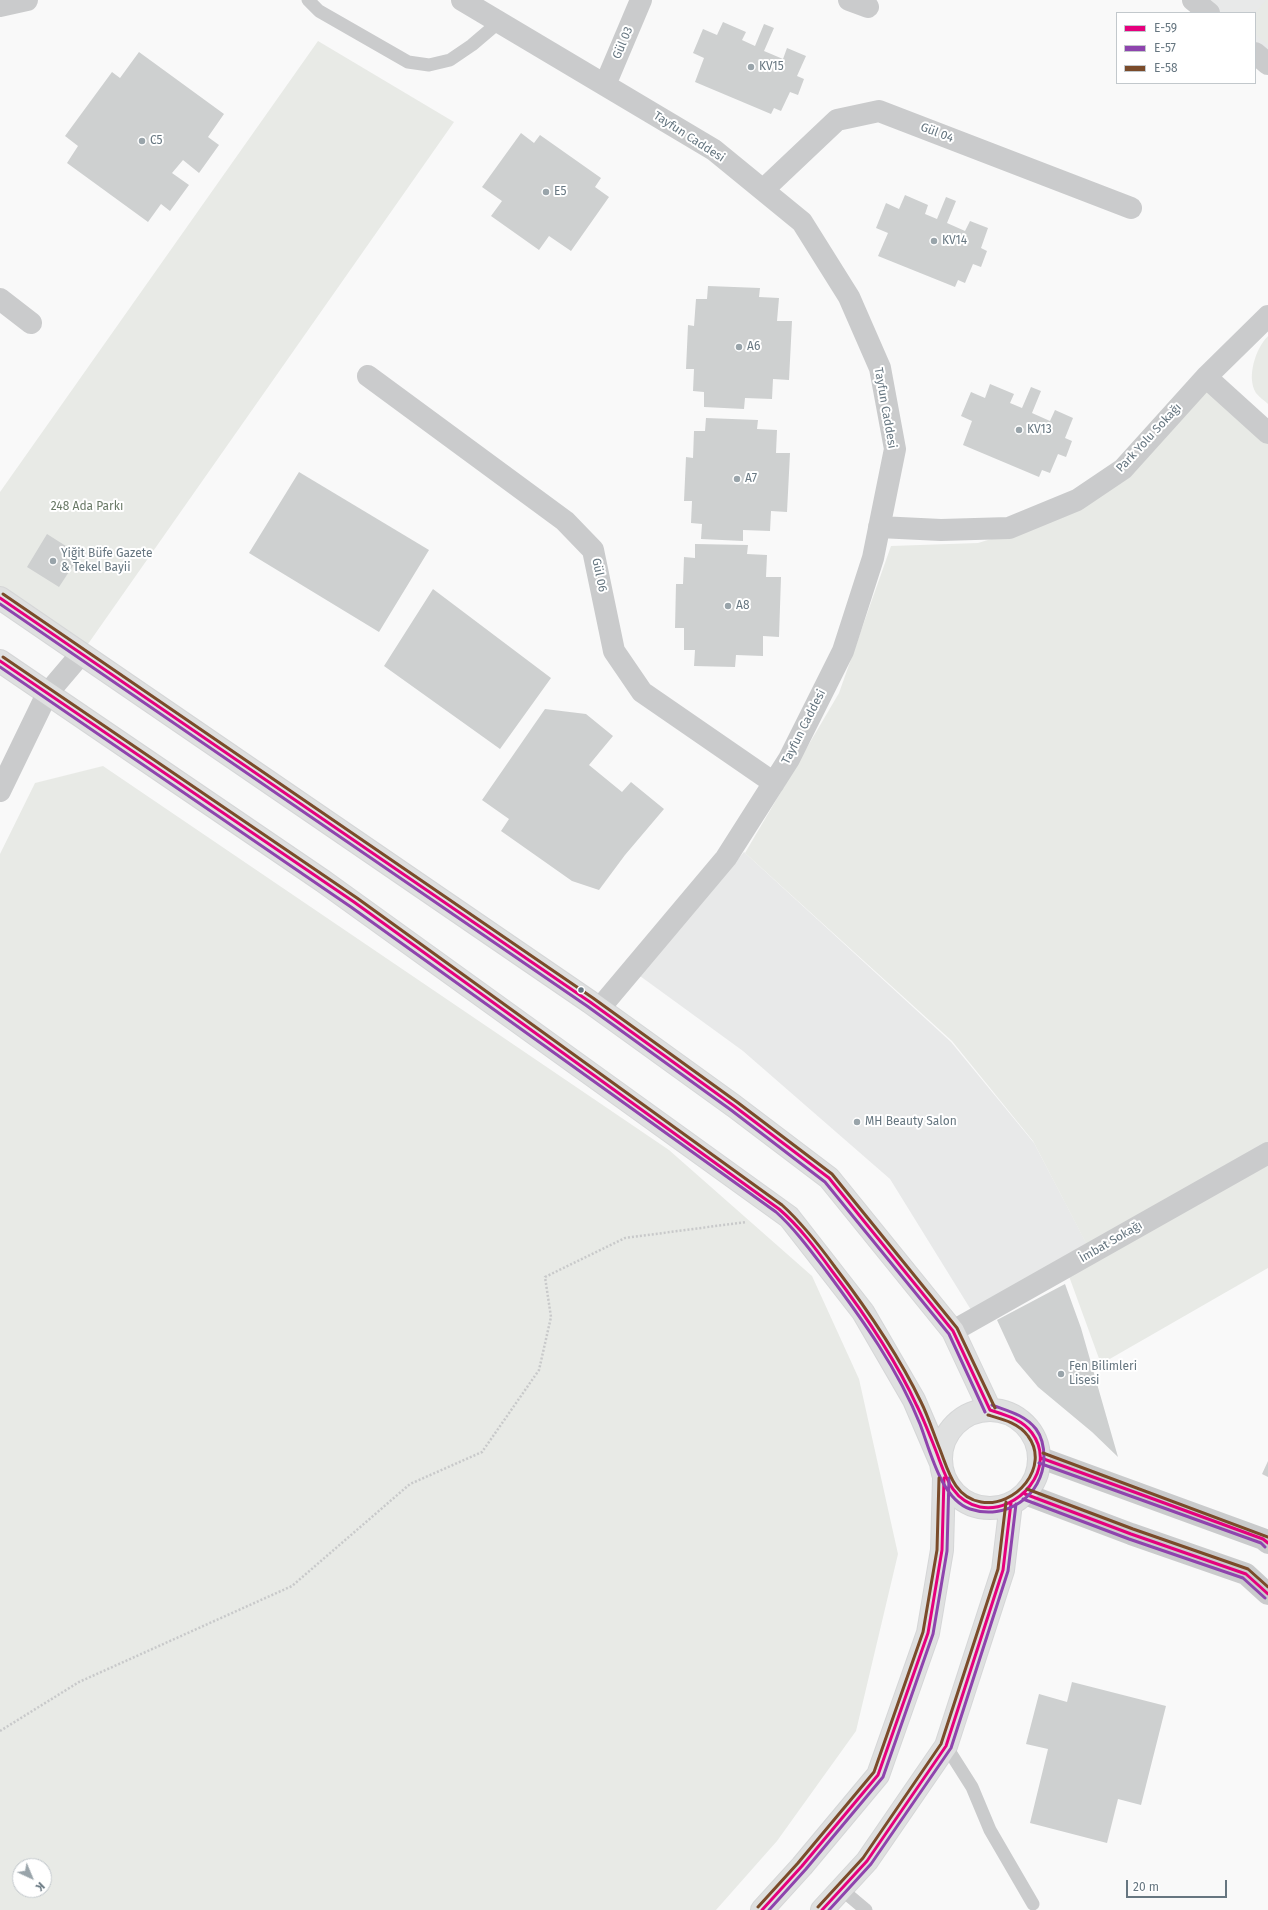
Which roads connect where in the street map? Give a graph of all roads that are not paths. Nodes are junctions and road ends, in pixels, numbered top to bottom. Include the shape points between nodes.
1 (27, 0) edge
2 (308, 0) edge
3 (462, 0) edge
4 (641, 0) edge
5 (1193, 0) edge
6 (0, 6) edge
7 (1207, 12) edge
8 (499, 22) junction
9 (1256, 54) edge
10 (1268, 64) edge
11 (605, 85) junction
12 (763, 190) junction
13 (1131, 208) dead end
14 (0, 300) edge
15 (1268, 316) edge
16 (31, 323) dead end
17 (368, 376) dead end
18 (1206, 377) junction
19 (1268, 432) edge
20 (880, 527) junction
21 (0, 598) edge
22 (81, 654) junction
23 (0, 660) edge
24 (48, 694) junction
25 (774, 783) junction
26 (0, 790) edge
27 (599, 1009) junction
28 (1268, 1152) edge
29 (953, 1331) junction
30 (990, 1410) junction
31 (1041, 1458) junction
32 (943, 1470) junction
33 (1018, 1498) junction
34 (1268, 1543) edge
35 (1268, 1594) edge
36 (946, 1746) junction
37 (841, 1889) junction
38 (1033, 1904) dead end
39 (762, 1910) edge
40 (822, 1910) edge
41 (866, 1910) edge

1 - 6 street
2 - 8 lane via 319,11 408,62 429,65 450,60
3 - 8 street, Tayfun Caddesi
4 - 11 street, Gül 03
5 - 7 street
8 - 11 street, Tayfun Caddesi
9 - 10 street
11 - 12 street, Tayfun Caddesi via 714,150
12 - 13 street, Gül 04 via 837,120 879,111
12 - 20 street, Tayfun Caddesi via 802,222 849,297 880,368 895,449
14 - 16 street
15 - 18 street, Park Yolu Sokağı
17 - 25 street, Gül 06 via 565,521 594,550 614,651 642,692
18 - 19 street
18 - 20 street, Park Yolu Sokağı via 1123,468 1077,500 1009,528 941,530
20 - 25 street, Tayfun Caddesi via 873,558 842,651 789,759
21 - 22 main road
22 - 24 street
22 - 27 main road
23 - 24 main road
24 - 26 street
24 - 32 main road via 323,881 789,1217 862,1312 914,1400
25 - 27 street, Tayfun Caddesi via 726,858
27 - 29 main road via 829,1178
28 - 29 street, İmbat Sokağı
29 - 30 main road
30 - 31 main road via 1006,1412 1021,1421 1040,1445
30 - 32 main road via 974,1412 960,1420 949,1432 942,1446
31 - 33 main road via 1034,1480
31 - 34 street
32 - 33 main road via 953,1492 966,1502 980,1507 995,1508
32 - 39 main road via 942,1550 928,1633 878,1775
33 - 35 street via 1246,1574
33 - 36 main road via 1003,1570
36 - 37 main road via 867,1861
36 - 38 lane via 972,1787 990,1830
37 - 40 main road
37 - 41 lane

